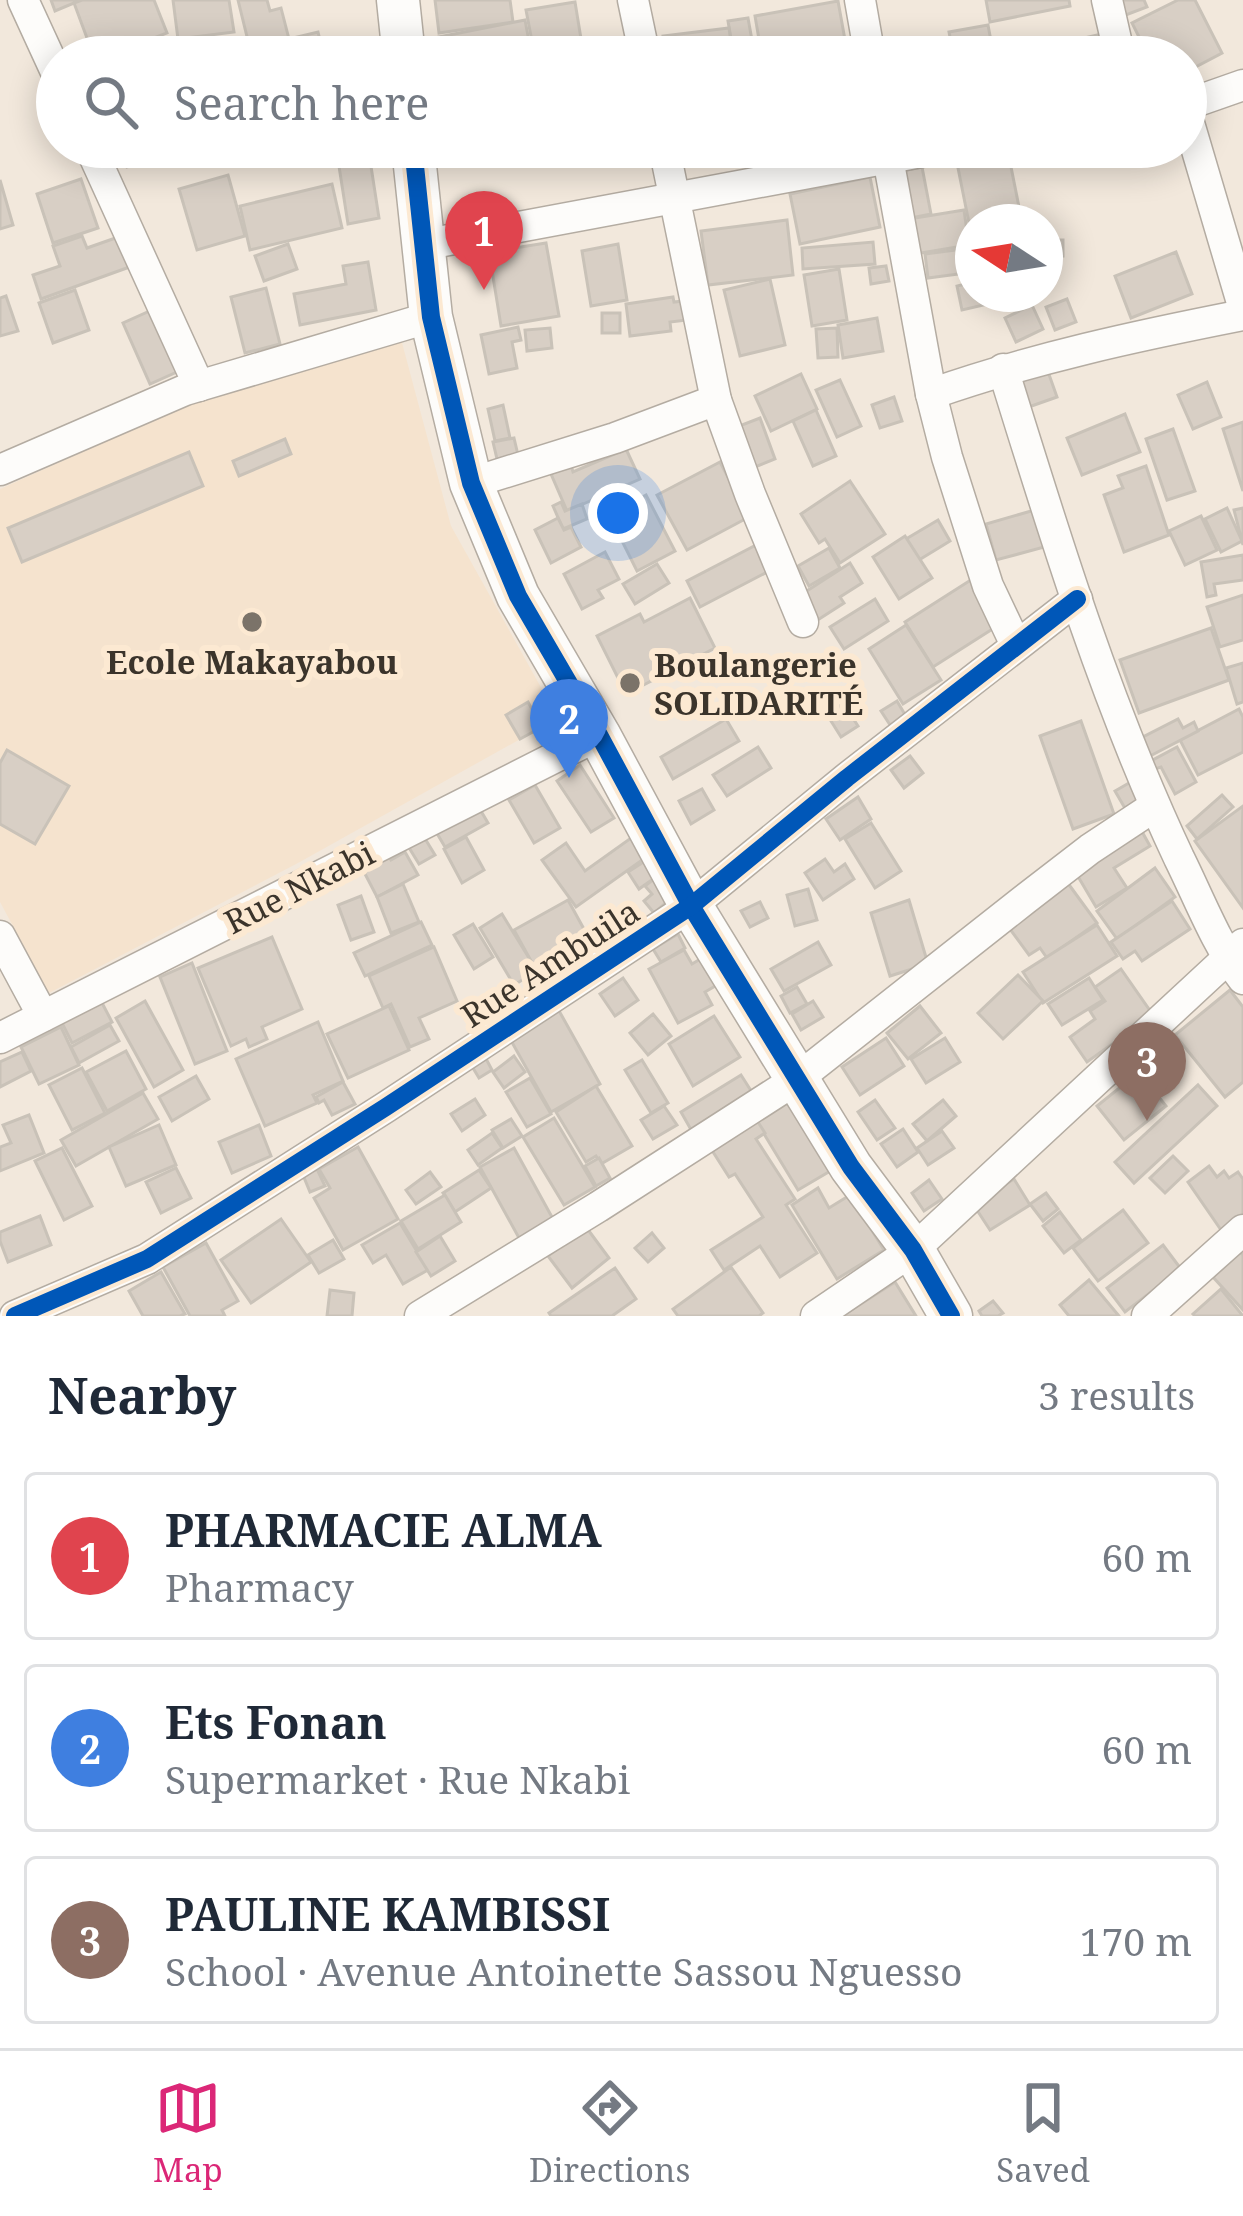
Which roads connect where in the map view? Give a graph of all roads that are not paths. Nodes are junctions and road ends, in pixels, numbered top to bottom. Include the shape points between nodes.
1 (23, 0) edge
2 (398, 0) edge
3 (633, 0) edge
4 (860, 0) edge
5 (1107, 0) edge
6 (40, 36) edge
7 (402, 36) edge
8 (641, 36) edge
9 (866, 36) edge
10 (1115, 36) edge
11 (1243, 86) edge
12 (1207, 101) edge
13 (100, 168) edge
14 (415, 168) edge
15 (668, 168) edge
16 (816, 168) edge
17 (890, 168) edge
18 (1203, 168) edge
19 (674, 198) junction
20 (422, 244) junction
21 (1243, 305) edge
22 (1243, 315) edge
23 (431, 317) junction
24 (1003, 369) junction
25 (199, 386) junction
26 (931, 394) junction
27 (716, 400) junction
28 (0, 470) edge
29 (471, 483) junction
30 (1077, 598) junction
31 (803, 622) dead end
32 (1016, 645) junction
33 (598, 735) junction
34 (1155, 806) junction
35 (691, 906) junction
36 (0, 936) edge
37 (1238, 959) edge
38 (43, 1016) junction
39 (0, 1038) edge
40 (797, 1079) junction
41 (1243, 1230) edge
42 (913, 1250) junction
43 (15, 1316) edge
44 (420, 1316) edge
45 (816, 1316) edge
46 (951, 1316) edge
47 (1148, 1316) edge

1 - 6 street
2 - 7 street
3 - 8 street
4 - 9 street
5 - 10 street
11 - 12 street
13 - 25 street
14 - 20 street
15 - 19 street
16 - 19 street
17 - 26 street
18 - 21 street
19 - 20 street
19 - 27 street
20 - 23 street
22 - 24 street
23 - 25 street
23 - 29 street
24 - 26 street
24 - 30 street
25 - 28 street
26 - 32 street via 988,586
27 - 29 street
27 - 31 street
29 - 33 street via 518,596
30 - 32 street, Rue Ambuila
30 - 34 street
32 - 35 street, Rue Ambuila
33 - 35 street
33 - 38 street, Rue Nkabi
34 - 37 street
34 - 40 street
35 - 40 street
35 - 43 street, Rue Ambuila via 147,1259
36 - 38 street
37 - 42 street
38 - 39 street, Rue Nkabi
40 - 42 street
40 - 44 street
41 - 47 street
42 - 45 street
42 - 46 street

